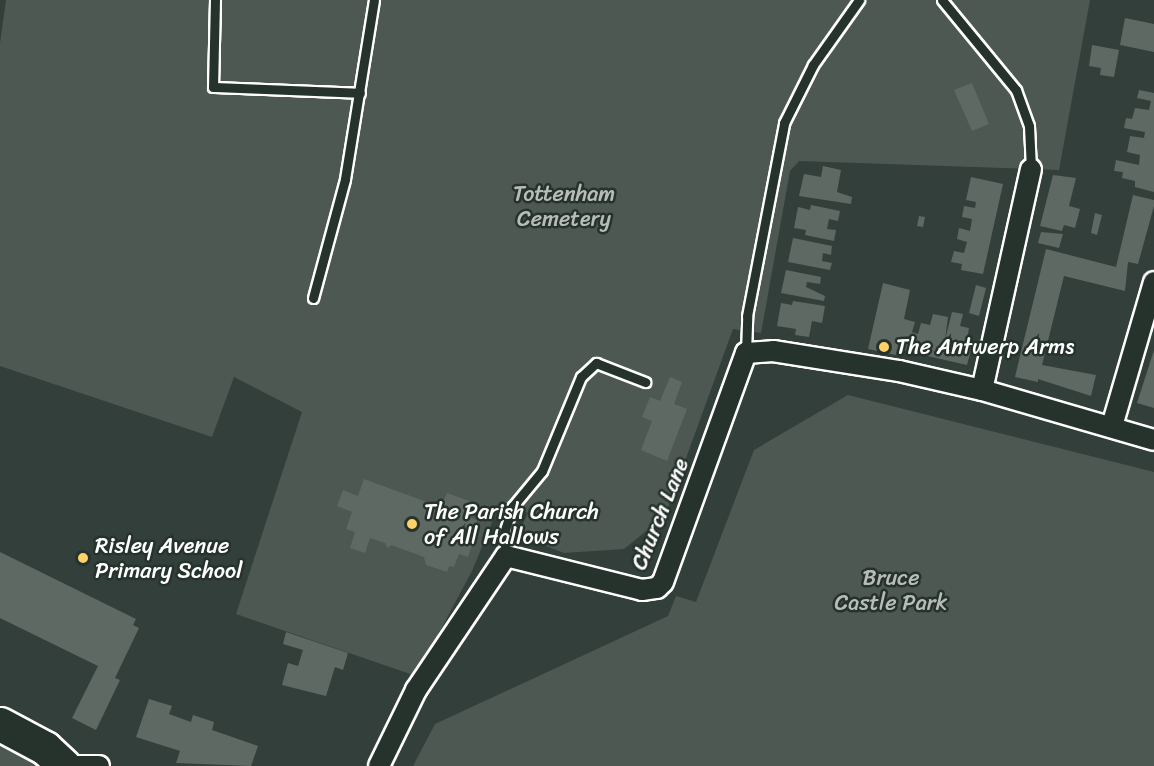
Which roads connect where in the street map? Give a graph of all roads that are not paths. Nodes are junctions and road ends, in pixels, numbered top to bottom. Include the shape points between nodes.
1 (215, 0) edge
2 (374, 0) edge
3 (859, 0) edge
4 (942, 0) edge
5 (360, 93) junction
6 (1031, 169) joint
7 (1154, 282) edge
8 (313, 298) dead end
9 (746, 353) junction
10 (645, 382) dead end
11 (982, 390) junction
12 (1112, 426) junction
13 (1154, 440) edge
14 (506, 556) junction
15 (0, 724) edge
16 (64, 766) edge
17 (75, 766) edge
18 (99, 766) edge
19 (379, 766) edge

1 - 5 lane via 213,87
2 - 5 lane
3 - 9 lane via 813,65 784,123 747,316
4 - 6 lane via 1016,90 1029,126
5 - 8 lane via 345,179
6 - 11 street
7 - 12 street
9 - 11 street via 773,351
9 - 14 street, Church Lane via 667,573 657,588 642,590
10 - 14 lane via 596,363 582,377 542,471 513,506 504,533
11 - 12 street
12 - 13 street
14 - 19 street via 416,690
15 - 16 highway via 45,748
17 - 18 street

